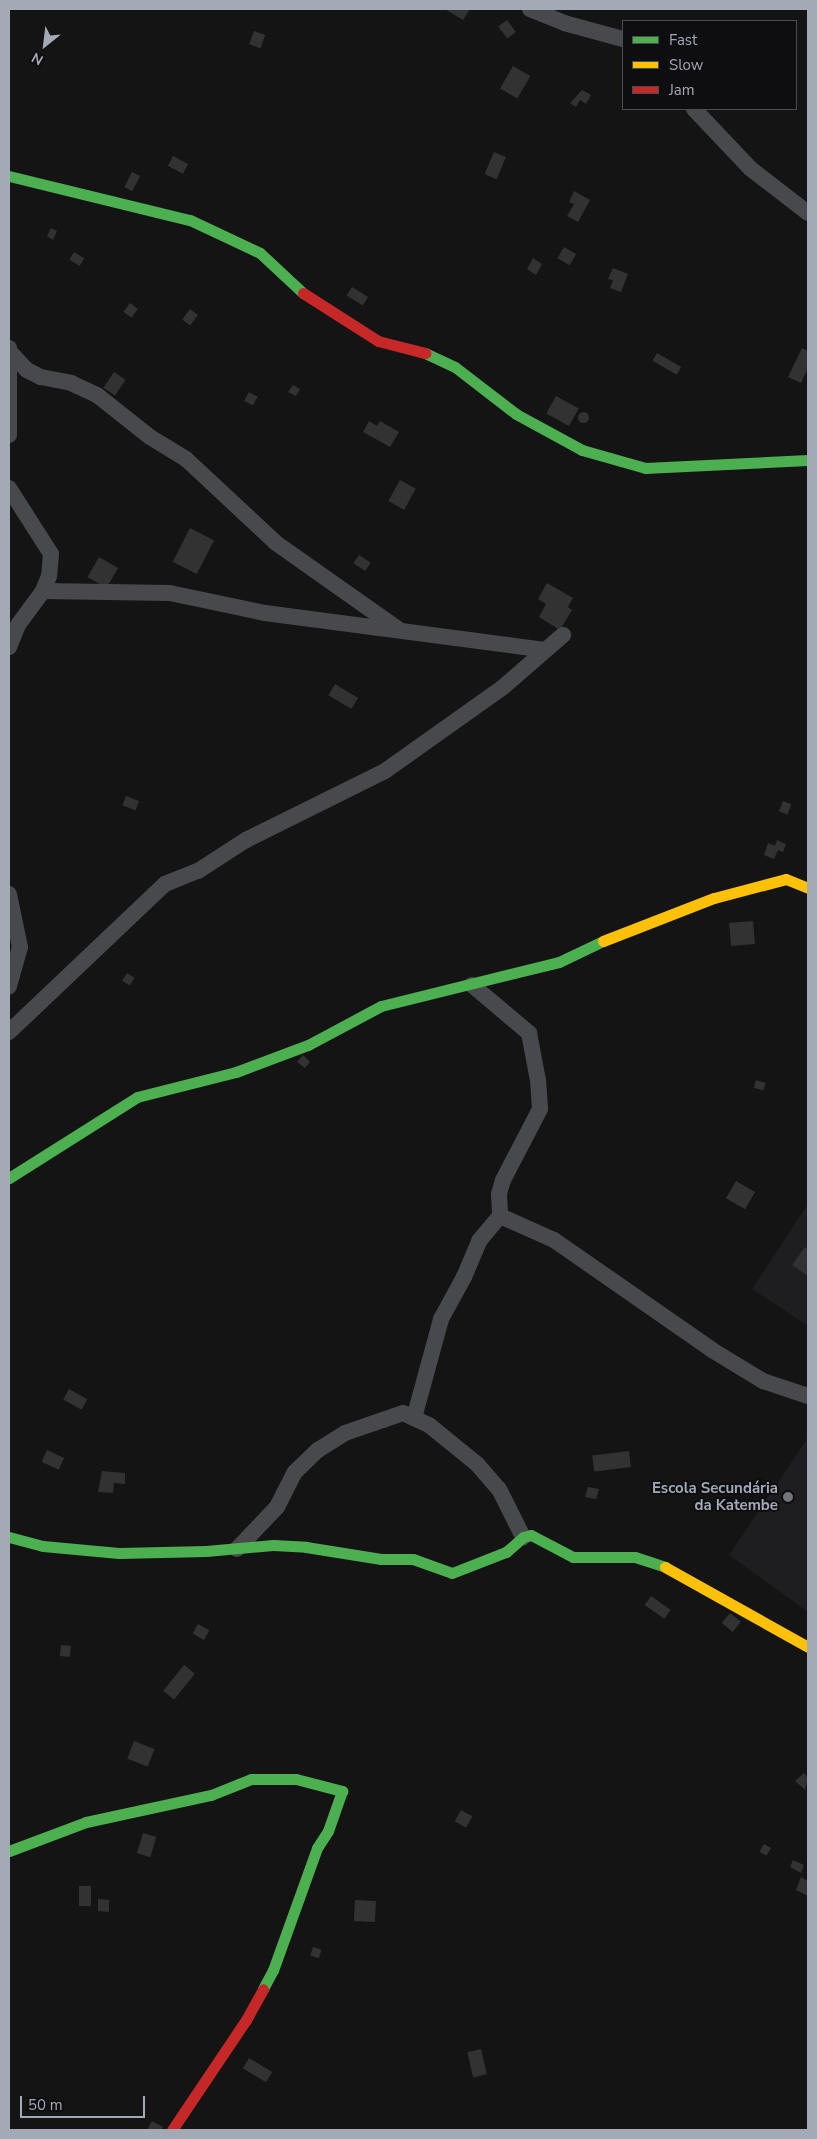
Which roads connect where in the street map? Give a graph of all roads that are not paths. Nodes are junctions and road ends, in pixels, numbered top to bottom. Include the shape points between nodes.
1 (530, 9) edge
2 (622, 39) edge
3 (695, 110) edge
4 (9, 176) edge
5 (808, 213) edge
6 (9, 349) edge
7 (9, 436) edge
8 (808, 460) edge
9 (9, 488) edge
10 (42, 591) junction
11 (400, 631) junction
12 (563, 635) dead end
13 (9, 647) edge
14 (545, 650) junction
15 (808, 888) edge
16 (9, 894) edge
17 (472, 985) junction
18 (9, 986) edge
19 (9, 1032) edge
20 (9, 1178) edge
21 (500, 1216) junction
22 (808, 1396) edge
23 (414, 1418) junction
24 (9, 1537) edge
25 (523, 1537) junction
26 (237, 1549) junction
27 (808, 1647) edge
28 (9, 1851) edge
29 (172, 2130) edge

1 - 2 street via 564,23
3 - 5 street via 751,169
4 - 8 street via 190,220 228,237 260,253 308,298 348,323 378,341 434,356 455,367 516,414 582,450 645,468
6 - 7 street
6 - 11 street via 27,370 41,377 71,383 97,396 150,437 186,459 276,544
9 - 10 street via 51,554 49,576
10 - 11 street via 170,593 265,613
10 - 13 street via 18,625
11 - 14 street
12 - 14 street
14 - 19 street via 502,688 385,771 246,840 198,871 165,884
15 - 17 street via 786,880 714,898 586,947 559,962
16 - 18 street via 20,947
17 - 20 street via 382,1006 308,1045 236,1072 137,1097
17 - 21 street via 529,1033 538,1080 540,1109 503,1180 499,1194
21 - 22 street via 554,1240 712,1350 763,1381
21 - 23 street via 479,1241 441,1318
23 - 25 street via 446,1437 477,1464 499,1489
23 - 26 street via 403,1413 378,1419 345,1433 318,1450 295,1472 277,1507
24 - 26 street via 43,1546 119,1553
25 - 26 street via 506,1552 452,1573 413,1559 381,1559 306,1547 273,1544
25 - 27 street via 531,1535 573,1557 635,1557 676,1570
28 - 29 street via 86,1822 211,1795 234,1782 296,1779 342,1791 328,1831 317,1848 273,1970 246,2020

